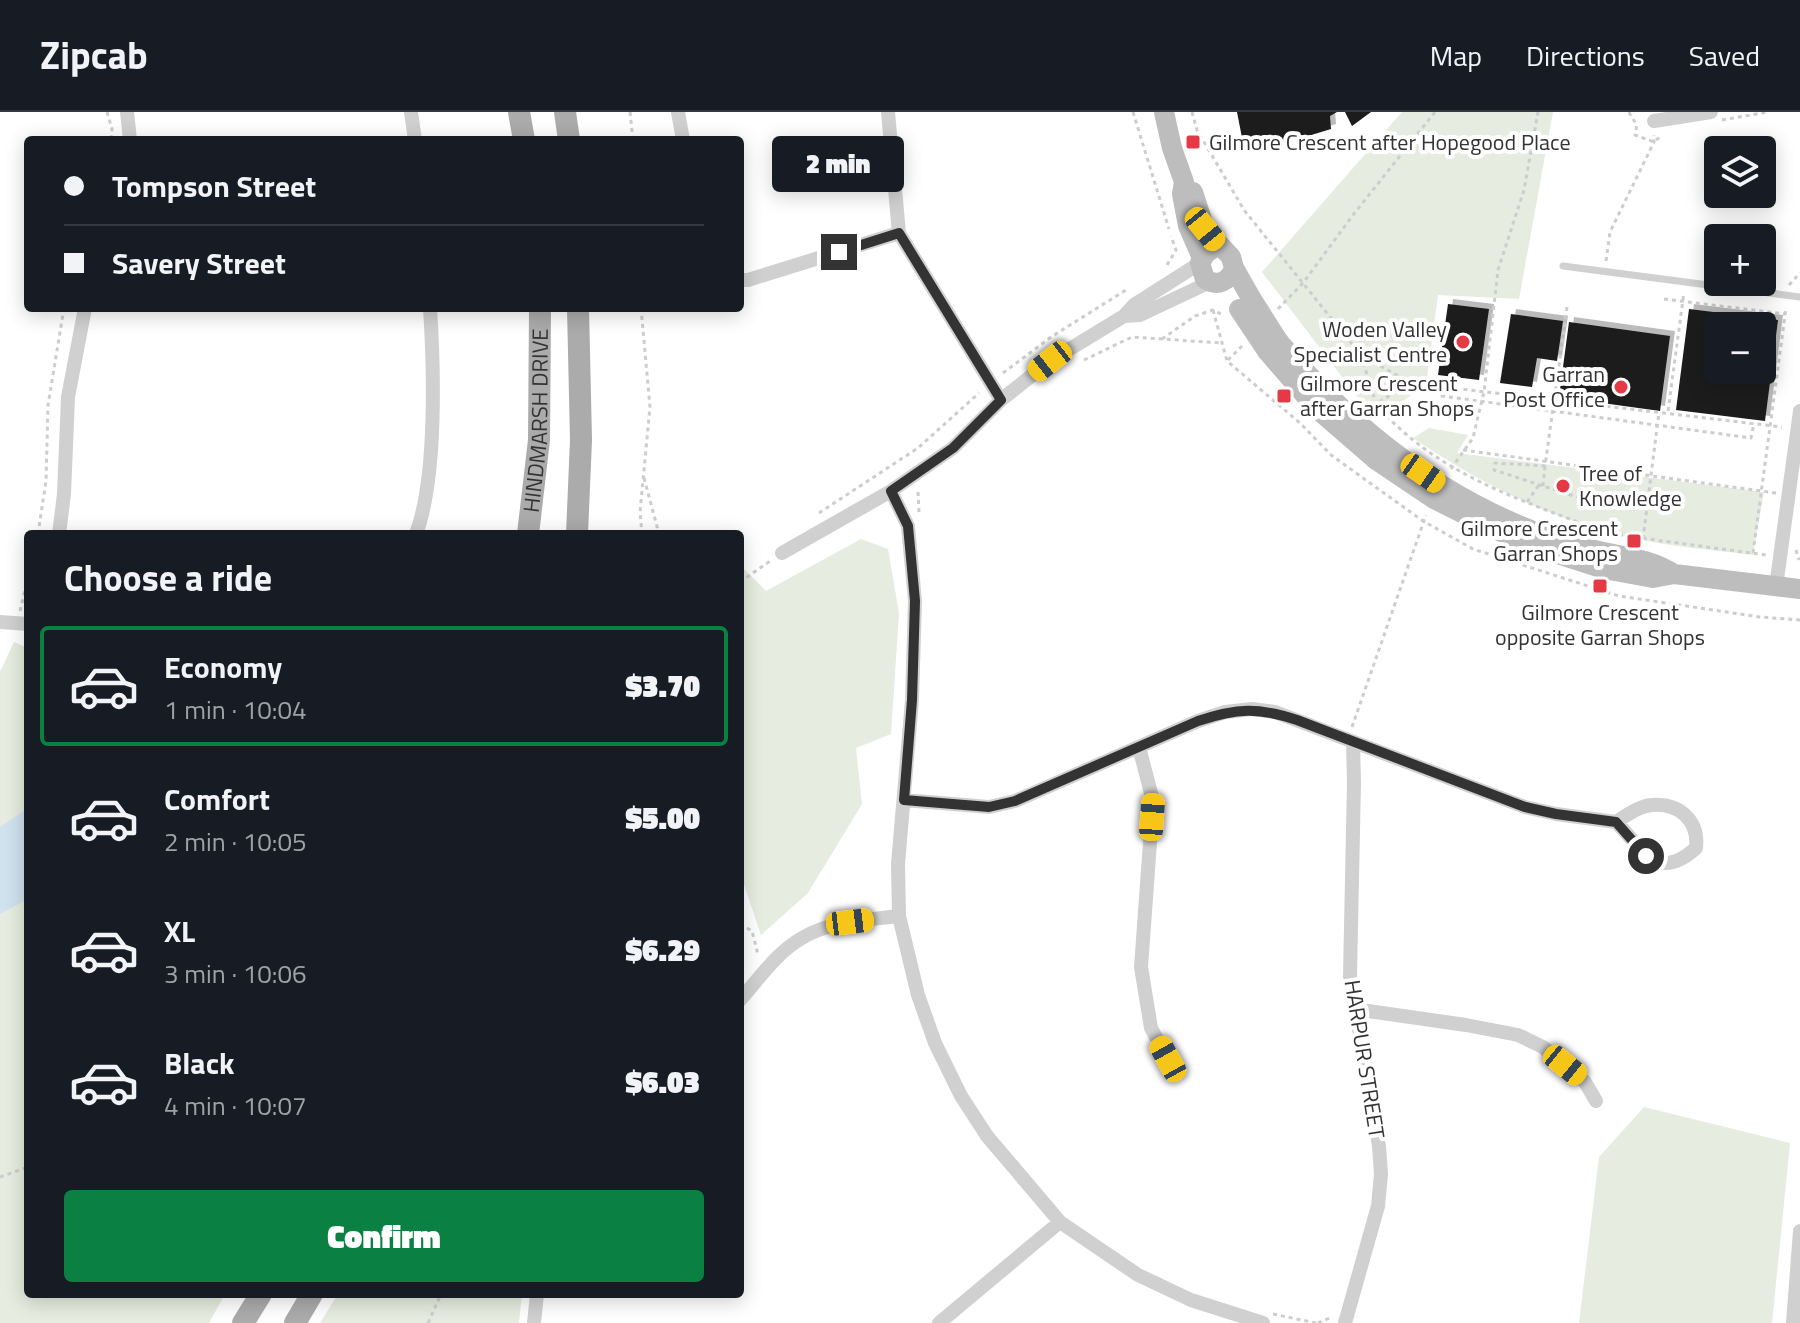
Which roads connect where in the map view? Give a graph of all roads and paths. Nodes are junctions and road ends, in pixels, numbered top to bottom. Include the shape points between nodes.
1 (107, 112) edge
2 (127, 112) edge
3 (411, 112) edge
4 (519, 112) edge
5 (565, 112) edge
6 (630, 112) edge
7 (678, 112) edge
8 (888, 112) edge
9 (1133, 112) edge
10 (1164, 112) edge
11 (1192, 112) edge
12 (1435, 112) edge
13 (1538, 112) edge
14 (1711, 112) edge
15 (1654, 121) joint
16 (111, 136) edge
17 (130, 136) edge
18 (414, 136) edge
19 (523, 136) edge
20 (568, 136) edge
21 (633, 136) edge
22 (682, 136) edge
23 (1184, 182) junction
24 (899, 233) junction
25 (1222, 250) junction
26 (1201, 260) junction
27 (1168, 265) dead end
28 (1563, 266) dead end
29 (1234, 268) junction
30 (1604, 271) junction
31 (1800, 273) edge
32 (744, 280) edge
33 (1686, 282) junction
34 (1213, 283) junction
35 (1303, 283) junction
36 (1129, 289) dead end
37 (1788, 295) junction
38 (1800, 297) edge
39 (1664, 299) dead end
40 (1683, 302) junction
41 (1567, 307) dead end
42 (1239, 309) junction
43 (1213, 310) junction
44 (63, 312) edge
45 (84, 312) edge
46 (430, 312) edge
47 (540, 312) edge
48 (578, 312) edge
49 (641, 312) edge
50 (1785, 314) junction
51 (1124, 316) junction
52 (1162, 339) junction
53 (1222, 343) junction
54 (1360, 354) junction
55 (1075, 364) dead end
56 (1003, 373) junction
57 (992, 376) junction
58 (1410, 383) junction
59 (1443, 387) junction
60 (1484, 392) junction
61 (1554, 399) junction
62 (1001, 400) junction
63 (1482, 401) junction
64 (1376, 404) junction
65 (1552, 411) junction
66 (1800, 411) edge
67 (1659, 412) junction
68 (1668, 413) junction
69 (1754, 423) junction
70 (1657, 425) junction
71 (1770, 425) junction
72 (1798, 429) junction
73 (1463, 450) junction
74 (1546, 463) junction
75 (1451, 468) junction
76 (643, 475) junction
77 (1651, 476) junction
78 (1541, 485) junction
79 (926, 487) dead end
80 (891, 491) junction
81 (1761, 491) junction
82 (918, 493) dead end
83 (1789, 495) junction
84 (1577, 497) dead end
85 (1527, 502) junction
86 (39, 530) edge
87 (60, 530) edge
88 (418, 530) edge
89 (528, 530) edge
90 (577, 530) edge
91 (642, 530) edge
92 (658, 530) edge
93 (1643, 539) junction
94 (803, 540) junction
95 (782, 553) joint
96 (1640, 568) junction
97 (744, 579) edge
98 (1776, 587) junction
99 (1800, 589) edge
100 (1636, 599) dead end
101 (0, 622) edge
102 (24, 624) edge
103 (1350, 741) junction
104 (1139, 747) junction
105 (904, 800) junction
106 (1616, 822) junction
107 (899, 916) junction
108 (744, 926) edge
109 (763, 974) junction
110 (744, 995) edge
111 (1354, 1009) junction
112 (1168, 1059) dead end
113 (1596, 1101) dead end
114 (24, 1168) edge
115 (0, 1177) edge
116 (1060, 1222) junction
117 (1800, 1231) edge
118 (259, 1298) edge
119 (310, 1298) edge
120 (439, 1298) edge
121 (537, 1298) edge
122 (1267, 1318) edge
123 (1300, 1321) edge
124 (243, 1323) edge
125 (295, 1323) edge
126 (428, 1323) edge
127 (534, 1323) edge
128 (939, 1323) edge
129 (1316, 1323) edge
130 (1345, 1323) edge
131 (1793, 1323) edge

1 - 16 path
2 - 17 street
3 - 18 street
4 - 19 main road
5 - 20 main road
6 - 21 path
7 - 22 street
8 - 24 street
9 - 27 path via 1176,250
10 - 23 street
11 - 35 path via 1197,130 1244,210
12 - 35 path
13 - 60 path via 1524,190 1498,270
14 - 15 street
15 - 30 path via 1654,142 1610,232
23 - 25 street via 1192,189 1205,229
23 - 26 street via 1188,226
24 - 32 street
24 - 57 street
25 - 26 street via 1211,250
25 - 29 street
26 - 34 street via 1202,274
26 - 51 street
28 - 30 lane
29 - 34 street via 1228,279
29 - 42 street
30 - 33 lane
31 - 37 path
33 - 37 lane
33 - 40 path
34 - 42 street
34 - 51 street via 1140,315
35 - 54 path
36 - 56 path
37 - 38 lane
37 - 50 path
39 - 40 path
40 - 50 path
40 - 68 path
41 - 61 path
42 - 43 path
42 - 96 street, bridge via 1273,346 1316,408 1376,460 1434,499 1545,550 1604,569
43 - 52 path
43 - 53 path
44 - 86 path via 48,405
45 - 87 street via 68,397
46 - 88 street via 429,460
47 - 89 main road, HINDMARSH DRIVE via 539,440
48 - 90 main road, HINDMARSH DRIVE
49 - 76 path via 650,407
50 - 71 path
51 - 62 street via 1050,361
52 - 53 path
52 - 55 path via 1132,337
53 - 103 path via 1227,361 1331,455 1423,521
54 - 58 path
54 - 64 path
56 - 57 path
56 - 57 path
57 - 62 street
57 - 94 path via 918,448 802,524
58 - 59 path
58 - 64 path
59 - 60 path
59 - 63 path via 1442,396
60 - 61 path
60 - 63 path
61 - 65 path
61 - 67 path
62 - 80 street via 953,448
63 - 65 path
63 - 73 path via 1473,438
64 - 75 path via 1413,442
65 - 70 path
65 - 74 path
66 - 72 street
67 - 68 path
67 - 70 path
68 - 69 path
69 - 70 path via 1751,438
69 - 71 path
70 - 77 path
71 - 72 path
71 - 81 path
72 - 83 street
73 - 74 path
73 - 75 path
74 - 77 path
74 - 78 path
74 - 78 path via 1495,463 1494,470
75 - 85 path
76 - 91 path
76 - 92 path
77 - 81 path
77 - 93 path
78 - 84 path
78 - 85 path
79 - 82 path
80 - 94 street
80 - 105 street via 908,526 915,601
81 - 83 path
81 - 93 path via 1753,553
83 - 98 street
85 - 93 path via 1608,534
93 - 96 path
94 - 95 street
95 - 97 path
96 - 98 street via 1658,564 1674,574
96 - 100 path
98 - 99 street
101 - 102 street
103 - 104 street via 1275,712 1252,709 1198,721
103 - 106 street via 1525,807
103 - 111 street, HARPUR STREET
104 - 105 street via 1015,801 989,807
104 - 112 street via 1153,801 1141,967 1151,1028
105 - 107 street
106 - 106 street via 1652,805 1671,808 1691,818 1698,832 1696,848 1684,859 1660,863 1646,856
107 - 109 street via 822,929 801,938
107 - 116 street via 918,995 961,1096 987,1136
108 - 109 path via 752,931
109 - 110 street
111 - 113 street via 1518,1035 1543,1047 1585,1082
111 - 130 street, HARPUR STREET via 1381,1174 1378,1206
114 - 115 path
116 - 122 street via 1138,1275 1191,1300
116 - 128 street
117 - 131 street
118 - 124 main road
119 - 125 main road
120 - 126 path
121 - 127 street
122 - 123 path
123 - 129 path

